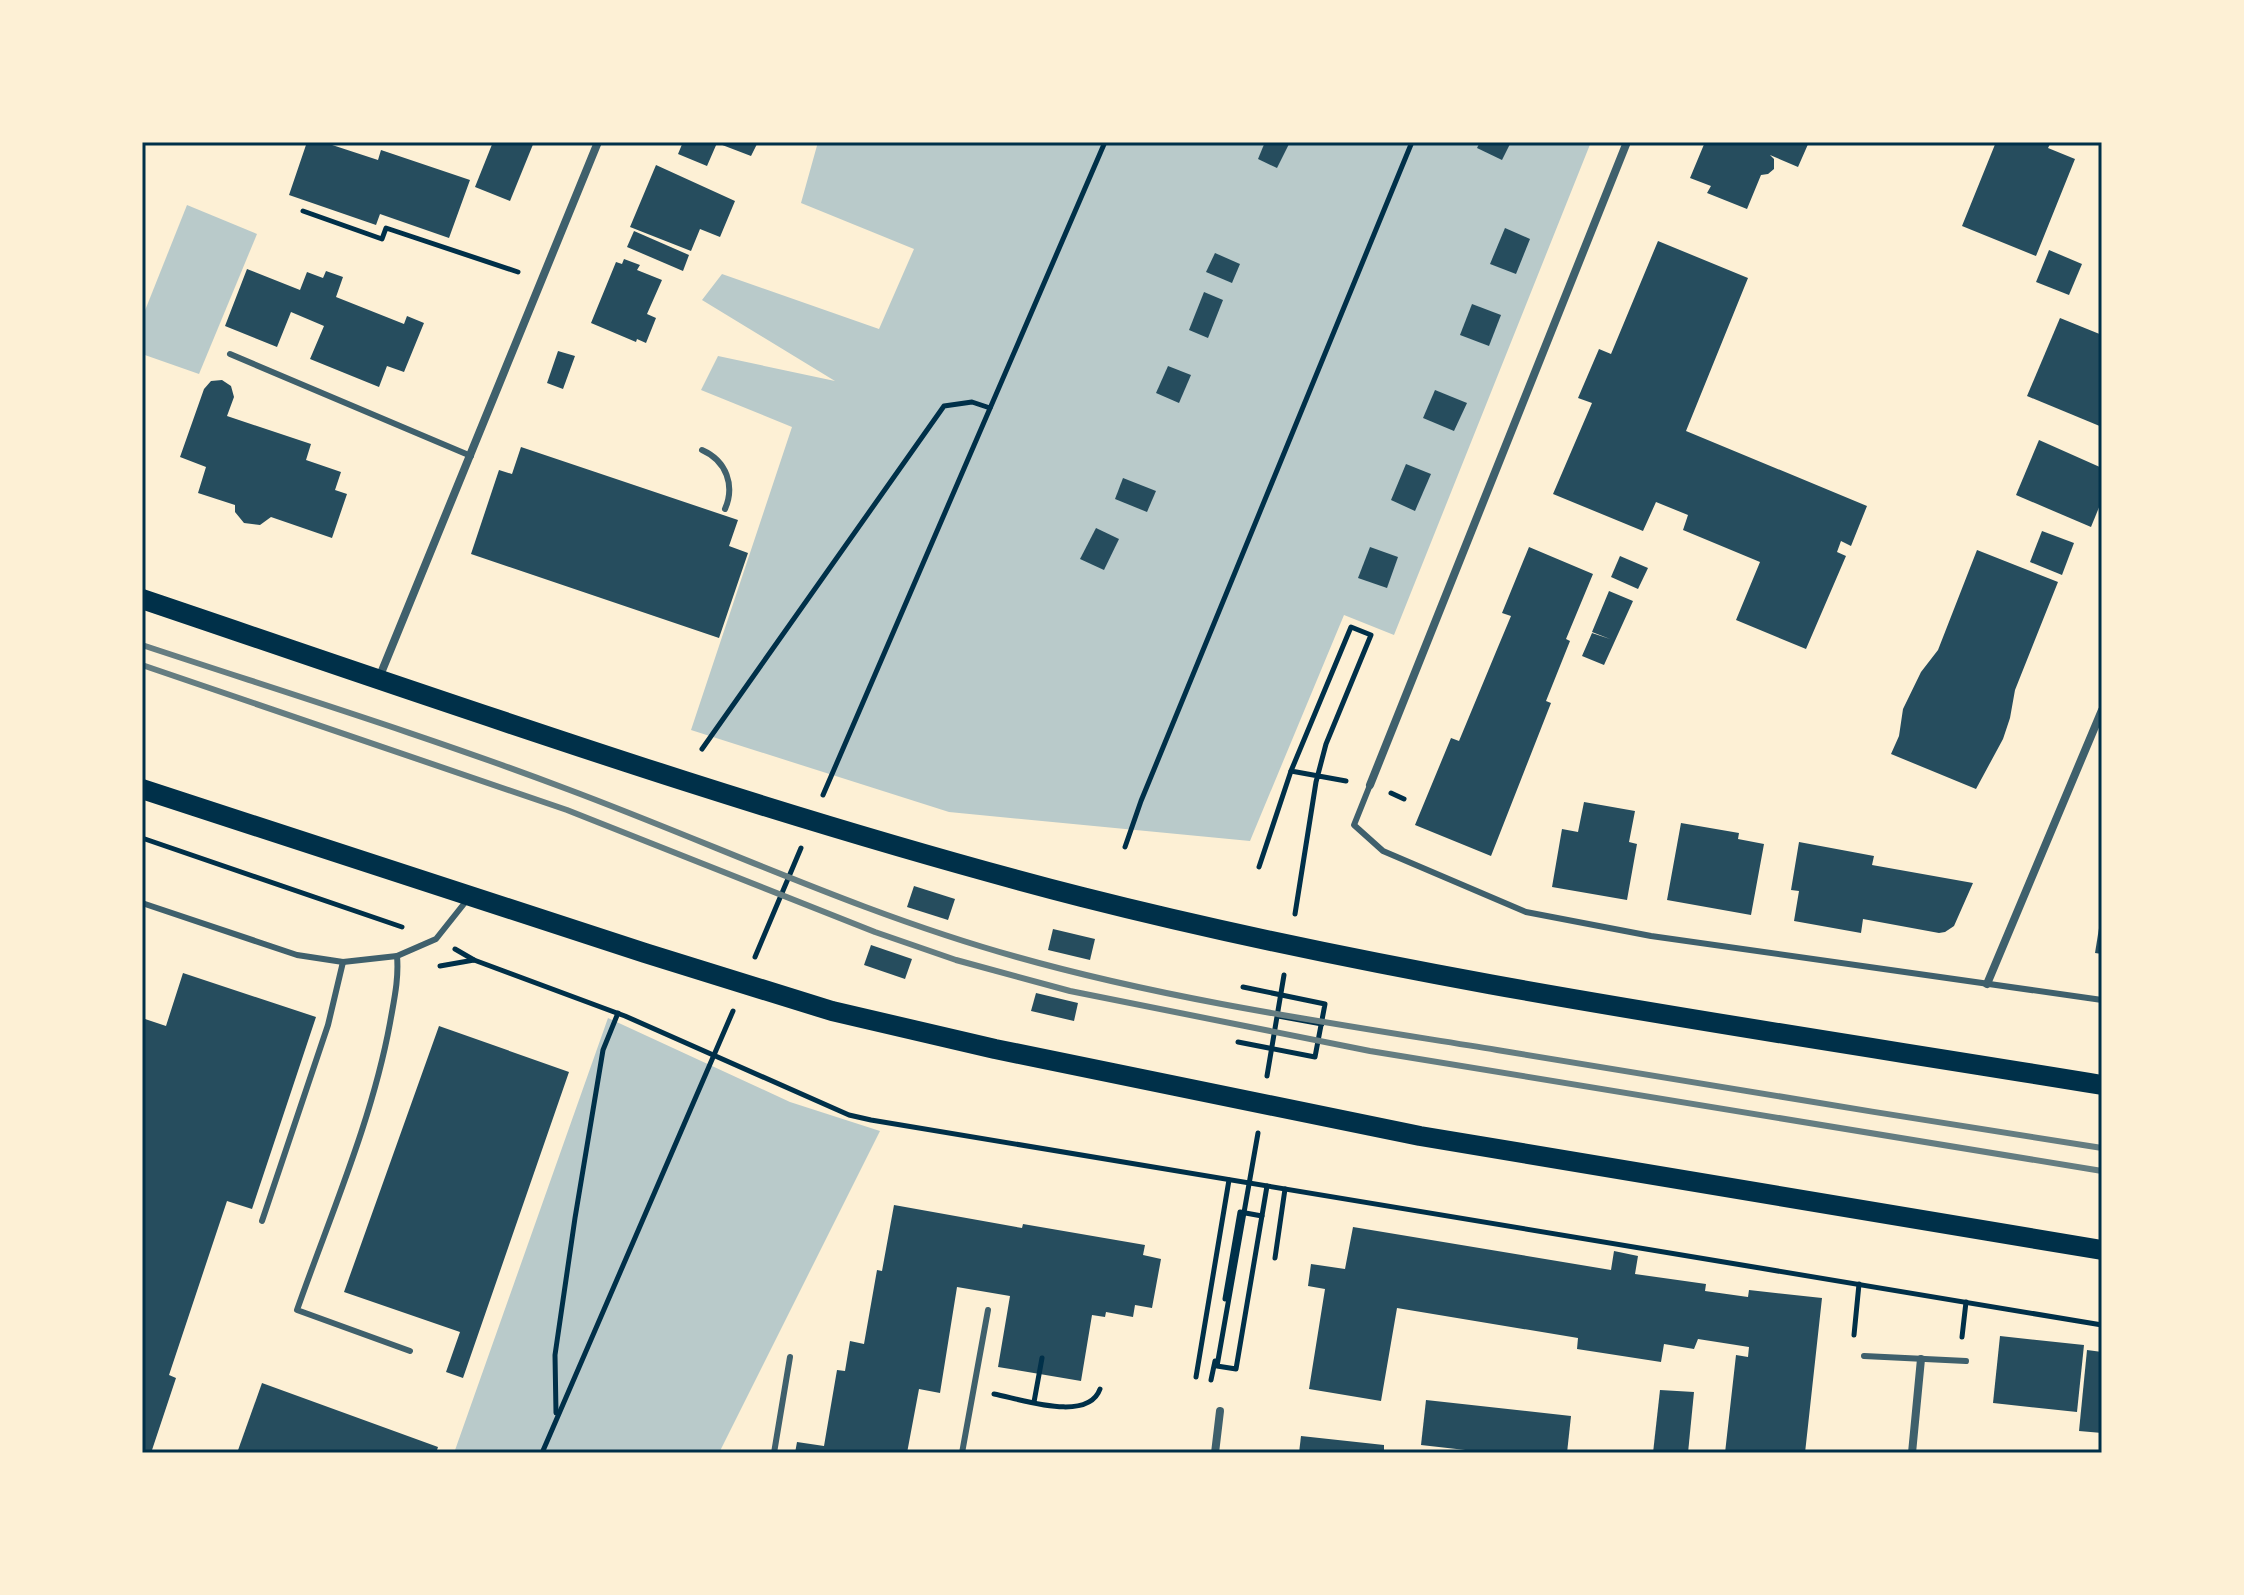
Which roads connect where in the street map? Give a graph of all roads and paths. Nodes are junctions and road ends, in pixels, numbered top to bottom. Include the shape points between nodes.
1 (598, 142) edge
2 (1105, 142) edge
3 (1412, 142) edge
4 (1627, 142) edge
5 (303, 211) dead end
6 (542, 280) junction
7 (230, 354) dead end
8 (990, 408) junction
9 (702, 450) dead end
10 (471, 456) junction
11 (725, 509) dead end
12 (142, 599) edge
13 (379, 679) junction
14 (2102, 710) edge
15 (702, 749) dead end
16 (1291, 771) junction
17 (1370, 785) junction
18 (142, 789) edge
19 (1404, 799) dead end
20 (821, 801) dead end
21 (142, 838) edge
22 (803, 843) dead end
23 (1125, 847) dead end
24 (1259, 867) dead end
25 (470, 896) junction
26 (142, 903) edge
27 (1292, 927) dead end
28 (436, 939) junction
29 (397, 956) junction
30 (474, 960) junction
31 (343, 962) junction
32 (750, 970) dead end
33 (1285, 971) dead end
34 (398, 974) junction
35 (1987, 984) junction
36 (1243, 987) dead end
37 (738, 999) dead end
38 (2102, 1000) edge
39 (618, 1013) junction
40 (1278, 1016) junction
41 (1322, 1024) junction
42 (1238, 1042) dead end
43 (1267, 1076) dead end
44 (2102, 1085) edge
45 (1260, 1122) dead end
46 (1229, 1180) junction
47 (1267, 1186) junction
48 (1285, 1189) junction
49 (1262, 1216) junction
50 (262, 1221) dead end
51 (2102, 1250) edge
52 (1275, 1258) dead end
53 (1859, 1284) junction
54 (1966, 1302) junction
55 (988, 1310) dead end
56 (2102, 1325) edge
57 (410, 1351) dead end
58 (1864, 1356) joint
59 (790, 1357) dead end
60 (1042, 1358) dead end
61 (1921, 1359) junction
62 (1963, 1361) joint
63 (1196, 1377) dead end
64 (1211, 1380) dead end
65 (1100, 1389) dead end
66 (1000, 1395) dead end
67 (1034, 1402) junction
68 (1220, 1411) dead end
69 (556, 1415) junction
70 (542, 1453) edge
71 (774, 1453) edge
72 (962, 1453) edge
73 (1215, 1453) edge
74 (1912, 1453) edge

1 - 6 street
2 - 8 path
3 - 23 path
4 - 17 street
5 - 6 path via 382,239 386,228
6 - 10 street
7 - 10 lane
8 - 15 path via 972,402 944,406
8 - 20 path
9 - 11 lane via 722,464 729,478
10 - 13 street
12 - 13 main road
13 - 44 main road via 919,852 1174,918 1509,988
14 - 35 street
16 - 17 path
16 - 24 path
16 - 27 path via 1351,627 1371,635 1326,744
17 - 19 path
17 - 35 lane via 1354,825 1383,851 1526,912 1651,936
18 - 25 main road
21 - 28 path
22 - 32 path
25 - 28 lane
25 - 51 main road via 832,1011 995,1049 1420,1136
26 - 31 lane via 297,955
28 - 29 lane
28 - 30 path
29 - 31 lane
29 - 34 lane
30 - 34 path
30 - 39 path
31 - 50 lane via 328,1025
33 - 40 path
34 - 57 lane via 367,1113 297,1310
35 - 38 lane
36 - 41 path via 1325,1004
37 - 69 path
39 - 46 path via 849,1115
39 - 69 path via 600,1064 575,1218 555,1355
40 - 41 path
40 - 43 path
41 - 42 path via 1315,1057
45 - 49 path via 1217,1366 1236,1369
46 - 47 path
46 - 63 path
47 - 48 path
47 - 49 path
48 - 52 path
48 - 53 path
49 - 64 path via 1240,1212
53 - 54 path
53 - 58 path via 1852,1355
54 - 56 path
54 - 62 path
55 - 72 lane
58 - 61 lane
59 - 71 lane
60 - 67 path
61 - 62 lane
61 - 74 street
65 - 67 path via 1093,1401 1076,1408
66 - 67 path
68 - 73 street
69 - 70 path

